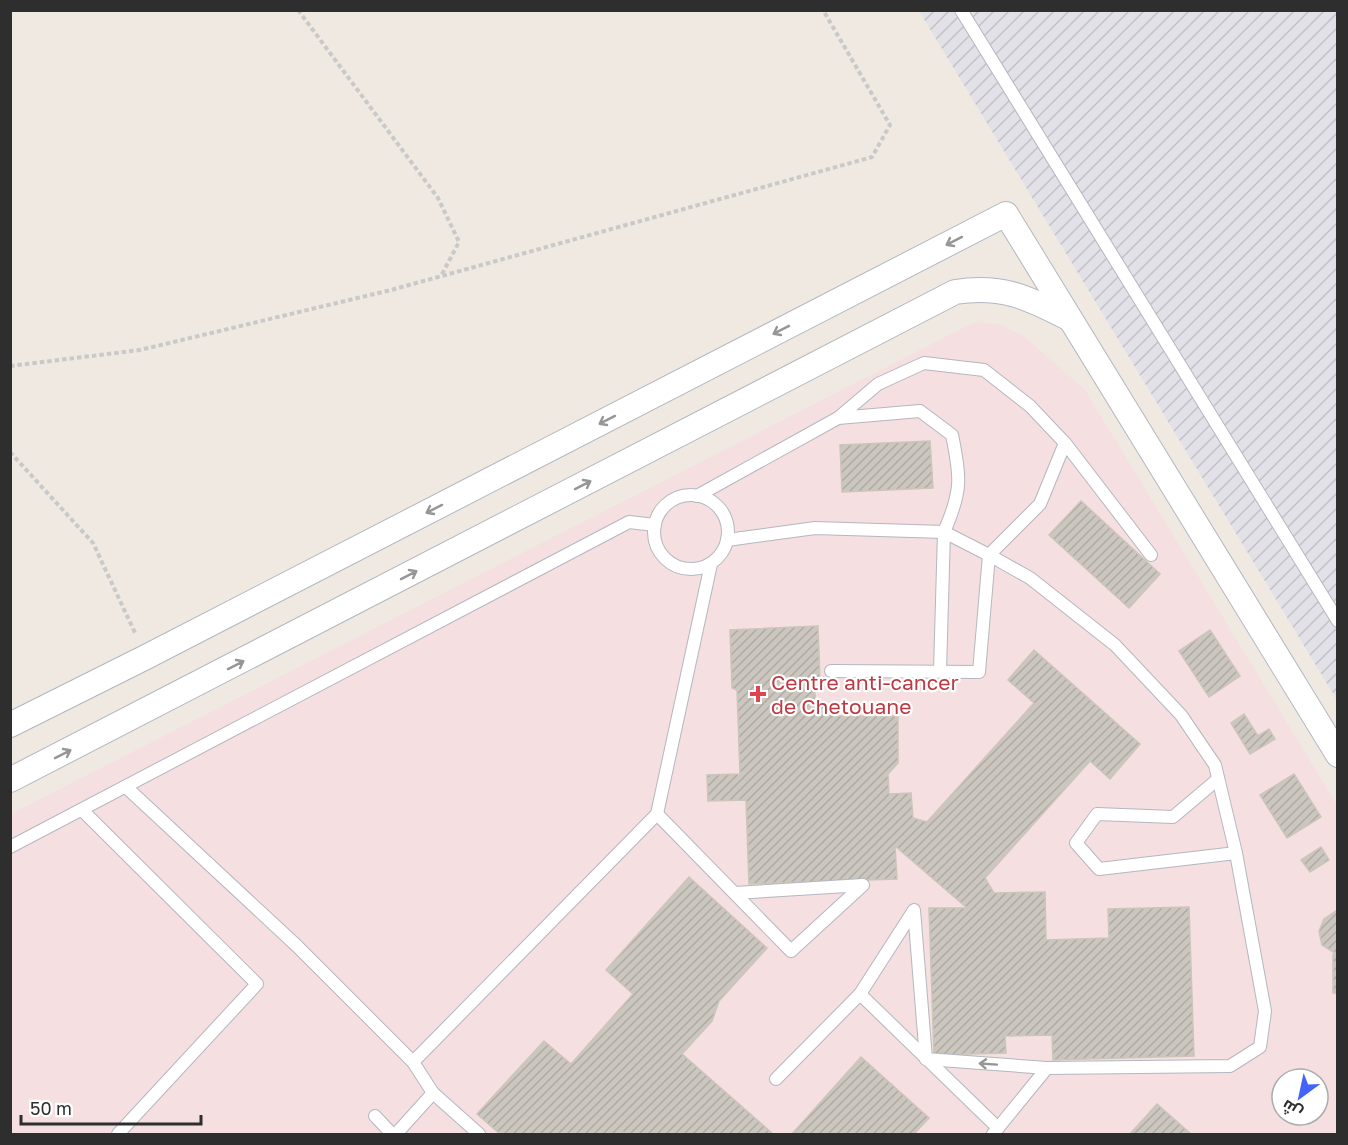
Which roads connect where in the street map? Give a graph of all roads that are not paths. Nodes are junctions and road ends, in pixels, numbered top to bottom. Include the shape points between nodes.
1 (961, 10) edge
2 (1068, 318) junction
3 (838, 418) junction
4 (1065, 442) junction
5 (698, 496) junction
6 (655, 525) junction
7 (944, 532) junction
8 (727, 540) junction
9 (989, 555) junction
10 (1151, 555) dead end
11 (711, 564) junction
12 (1338, 621) edge
13 (831, 671) dead end
14 (940, 671) junction
15 (10, 725) edge
16 (1338, 755) edge
17 (1218, 779) junction
18 (10, 780) edge
19 (126, 787) junction
20 (82, 810) junction
21 (657, 813) junction
22 (10, 847) edge
23 (1236, 853) junction
24 (735, 893) junction
25 (860, 994) junction
26 (926, 1059) junction
27 (413, 1062) junction
28 (1047, 1068) junction
29 (776, 1079) dead end
30 (433, 1093) junction
31 (375, 1116) dead end
32 (995, 1131) edge
33 (118, 1134) edge
34 (392, 1134) edge
35 (396, 1134) edge
36 (478, 1134) edge

1 - 12 lane
2 -> 15 street via 1006,214
2 - 16 street
18 -> 2 street via 955,292 975,289 1015,293
3 - 4 lane via 878,384 924,363 984,370 1030,406
3 - 5 lane
3 - 7 lane via 920,411 952,435 960,474 957,503
4 - 9 lane via 1040,504
4 - 10 lane
5 - 6 lane via 675,499 658,514
5 - 8 lane via 709,500 724,517
6 - 11 lane via 658,549 674,565 686,569
6 - 19 lane via 629,522
7 - 8 lane via 815,528
7 - 9 lane
7 - 14 lane
8 - 11 lane via 724,550
9 - 14 lane via 979,672
9 - 17 lane via 1030,578 1115,645 1181,715 1215,765
11 - 21 lane
13 - 14 lane
17 - 23 lane
17 - 23 lane via 1173,817 1097,814 1076,843 1099,869
19 - 20 lane
19 - 27 lane via 297,946
20 - 22 lane
20 - 33 lane via 257,984
21 - 24 lane
21 - 27 lane
23 - 28 lane via 1265,1011 1260,1047 1230,1066
24 - 24 lane via 791,951 863,885 793,890
25 - 26 lane
25 - 26 lane via 914,910
25 - 29 lane
28 -> 26 lane
26 - 32 lane
27 - 30 lane
28 - 32 lane
30 - 35 lane
30 - 36 lane
31 - 34 lane

